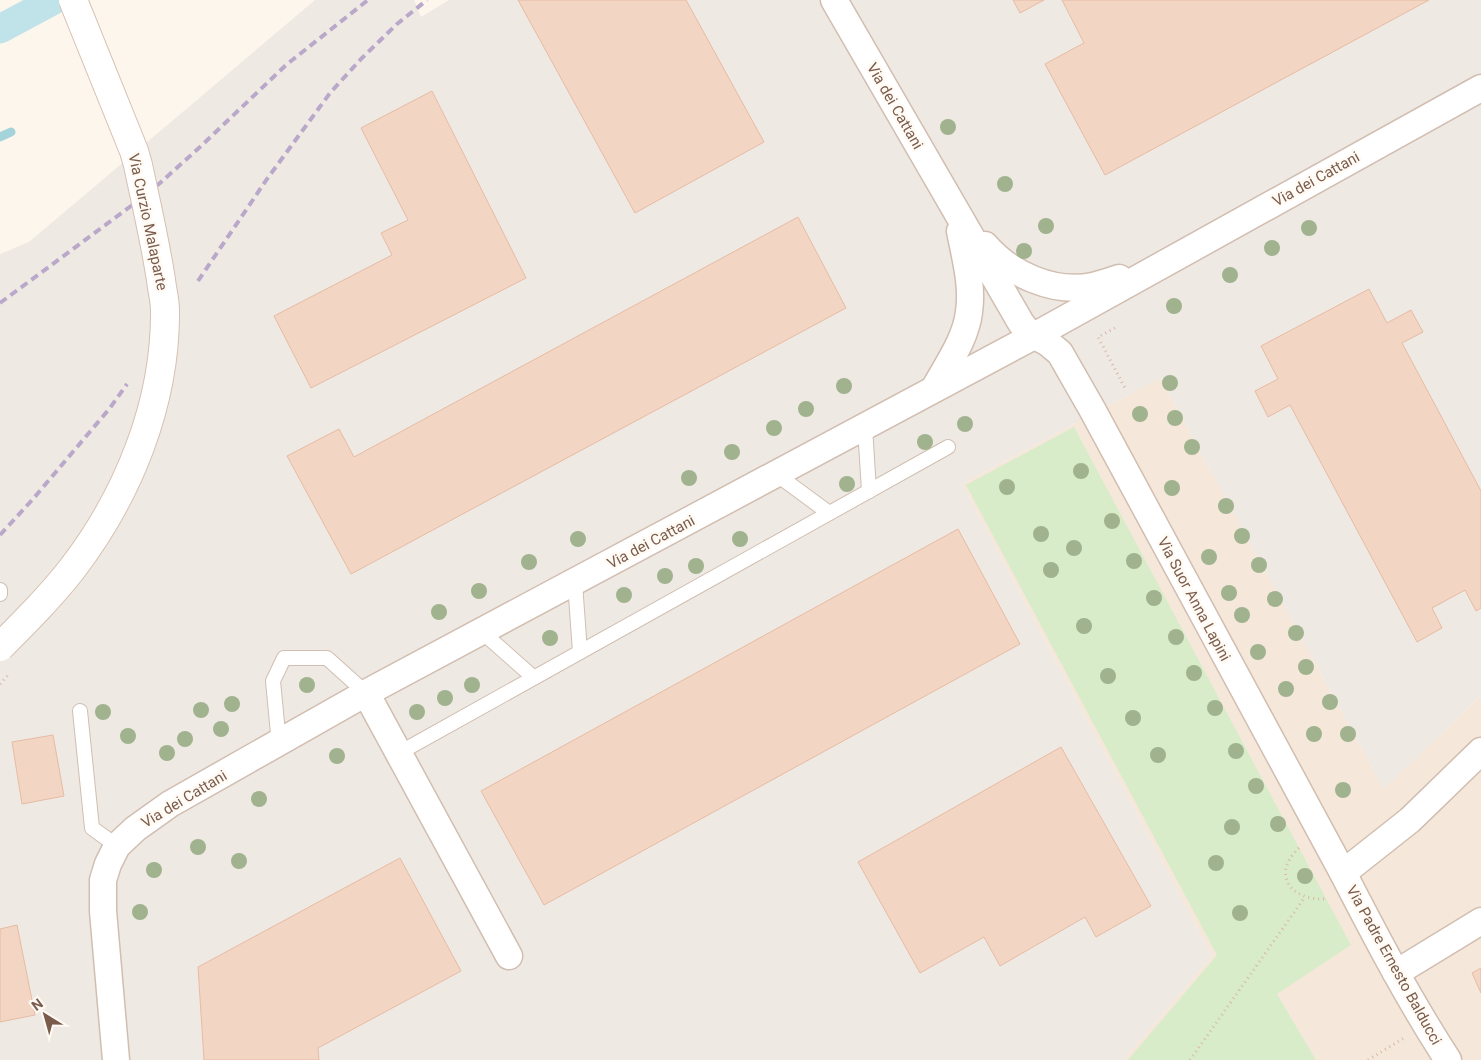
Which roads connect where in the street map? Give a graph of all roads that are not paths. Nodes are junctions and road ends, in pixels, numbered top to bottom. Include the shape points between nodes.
1 (73, 0) edge
2 (834, 0) edge
3 (1481, 88) edge
4 (956, 212) junction
5 (1152, 270) junction
6 (1034, 336) junction
7 (934, 389) junction
8 (865, 427) junction
9 (948, 447) dead end
10 (776, 474) junction
11 (868, 491) junction
12 (829, 513) junction
13 (575, 583) junction
14 (0, 590) edge
15 (0, 594) edge
16 (482, 632) junction
17 (0, 647) edge
18 (580, 652) junction
19 (534, 677) junction
20 (366, 693) junction
21 (80, 711) dead end
22 (279, 744) junction
23 (1481, 751) edge
24 (399, 753) junction
25 (118, 846) junction
26 (1343, 873) junction
27 (1481, 921) edge
28 (509, 956) dead end
29 (1396, 973) junction
30 (116, 1060) edge
31 (1448, 1060) edge

1 - 17 street, Via Curzio Malaparte, bridge via 138,164 165,309 160,365 143,439 115,503 72,569 47,600
2 - 4 street, Via dei Cattani
3 - 5 street, Via dei Cattani
4 - 5 street, Via dei Cattani via 1004,264 1050,285 1092,286
4 - 6 street, Via dei Cattani via 1021,323
4 - 7 street, Via dei Cattani via 967,264 969,312 959,343
5 - 6 street, Via dei Cattani
6 - 7 street, Via dei Cattani
6 - 26 street, Via Suor Anna Lapini via 1060,353
7 - 8 street, Via dei Cattani
8 - 10 street, Via dei Cattani
8 - 11 lane
9 - 11 lane
10 - 12 lane
10 - 13 street, Via dei Cattani
11 - 12 lane
12 - 18 lane
13 - 16 street, Via dei Cattani
13 - 18 lane
14 - 15 lane
16 - 19 lane
16 - 20 street, Via dei Cattani
18 - 19 lane
19 - 24 lane
20 - 22 street, Via dei Cattani
20 - 22 lane via 327,658 284,658 273,681
20 - 24 street
21 - 25 lane via 92,828
22 - 25 street, Via dei Cattani via 170,804 135,829
23 - 26 street, Via Padre Ernesto Balducci via 1410,820
24 - 28 street
25 - 30 street, Via dei Cattani via 108,864 102,894
26 - 29 street, Via Padre Ernesto Balducci
27 - 29 street
29 - 31 street, Via Padre Ernesto Balducci

